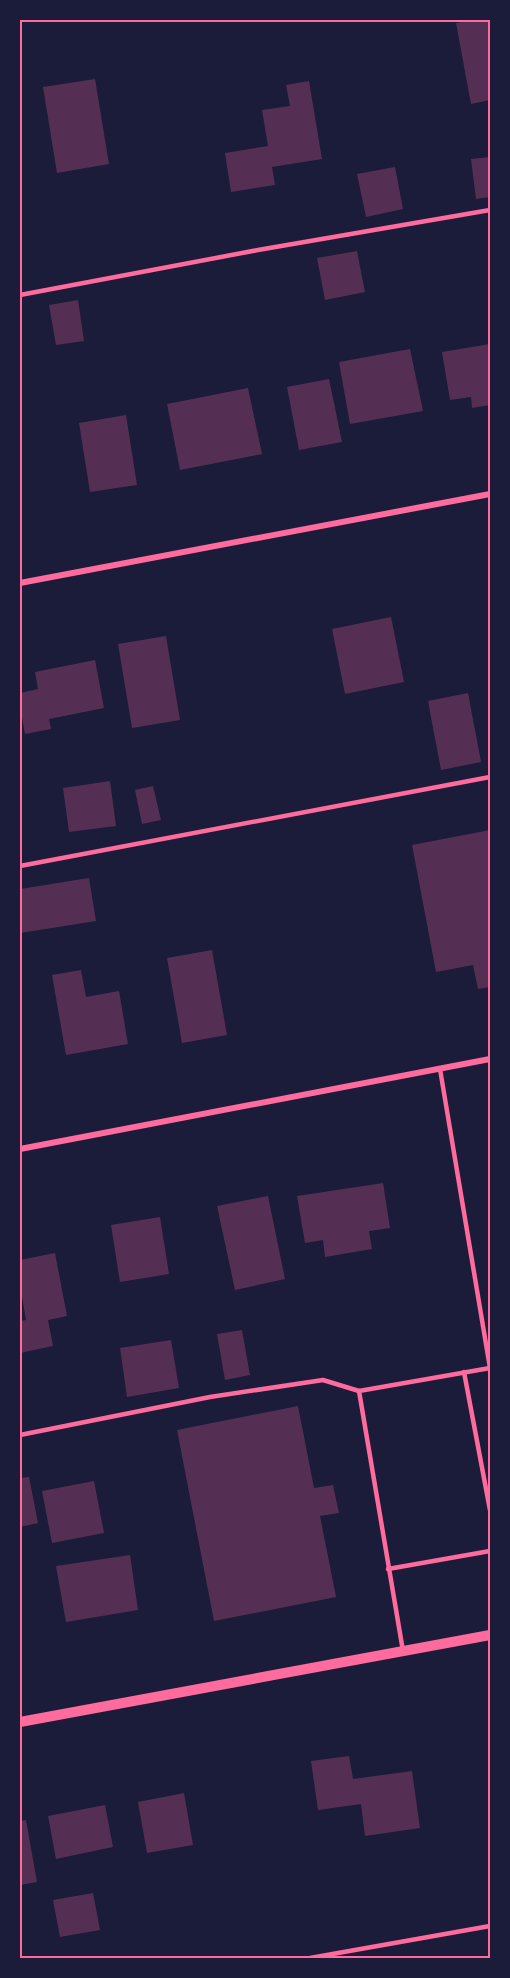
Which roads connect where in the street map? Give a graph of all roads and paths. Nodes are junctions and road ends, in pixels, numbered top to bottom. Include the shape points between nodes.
1 (490, 210) edge
2 (20, 295) edge
3 (490, 494) edge
4 (20, 583) edge
5 (490, 777) edge
6 (20, 866) edge
7 (490, 1059) edge
8 (440, 1069) junction
9 (20, 1149) edge
10 (490, 1368) edge
11 (464, 1372) junction
12 (359, 1392) junction
13 (20, 1435) edge
14 (490, 1510) edge
15 (490, 1551) edge
16 (388, 1569) junction
17 (490, 1635) edge
18 (403, 1651) junction
19 (20, 1722) edge
20 (490, 1926) edge
21 (310, 1959) edge

1 - 2 lane
3 - 4 street
5 - 6 lane
7 - 8 street
8 - 9 street
8 - 10 lane
10 - 11 lane
11 - 12 lane
11 - 14 lane
12 - 13 lane via 323,1380 210,1397
12 - 16 lane
15 - 16 lane
16 - 18 lane
17 - 18 street
18 - 19 street
20 - 21 lane

